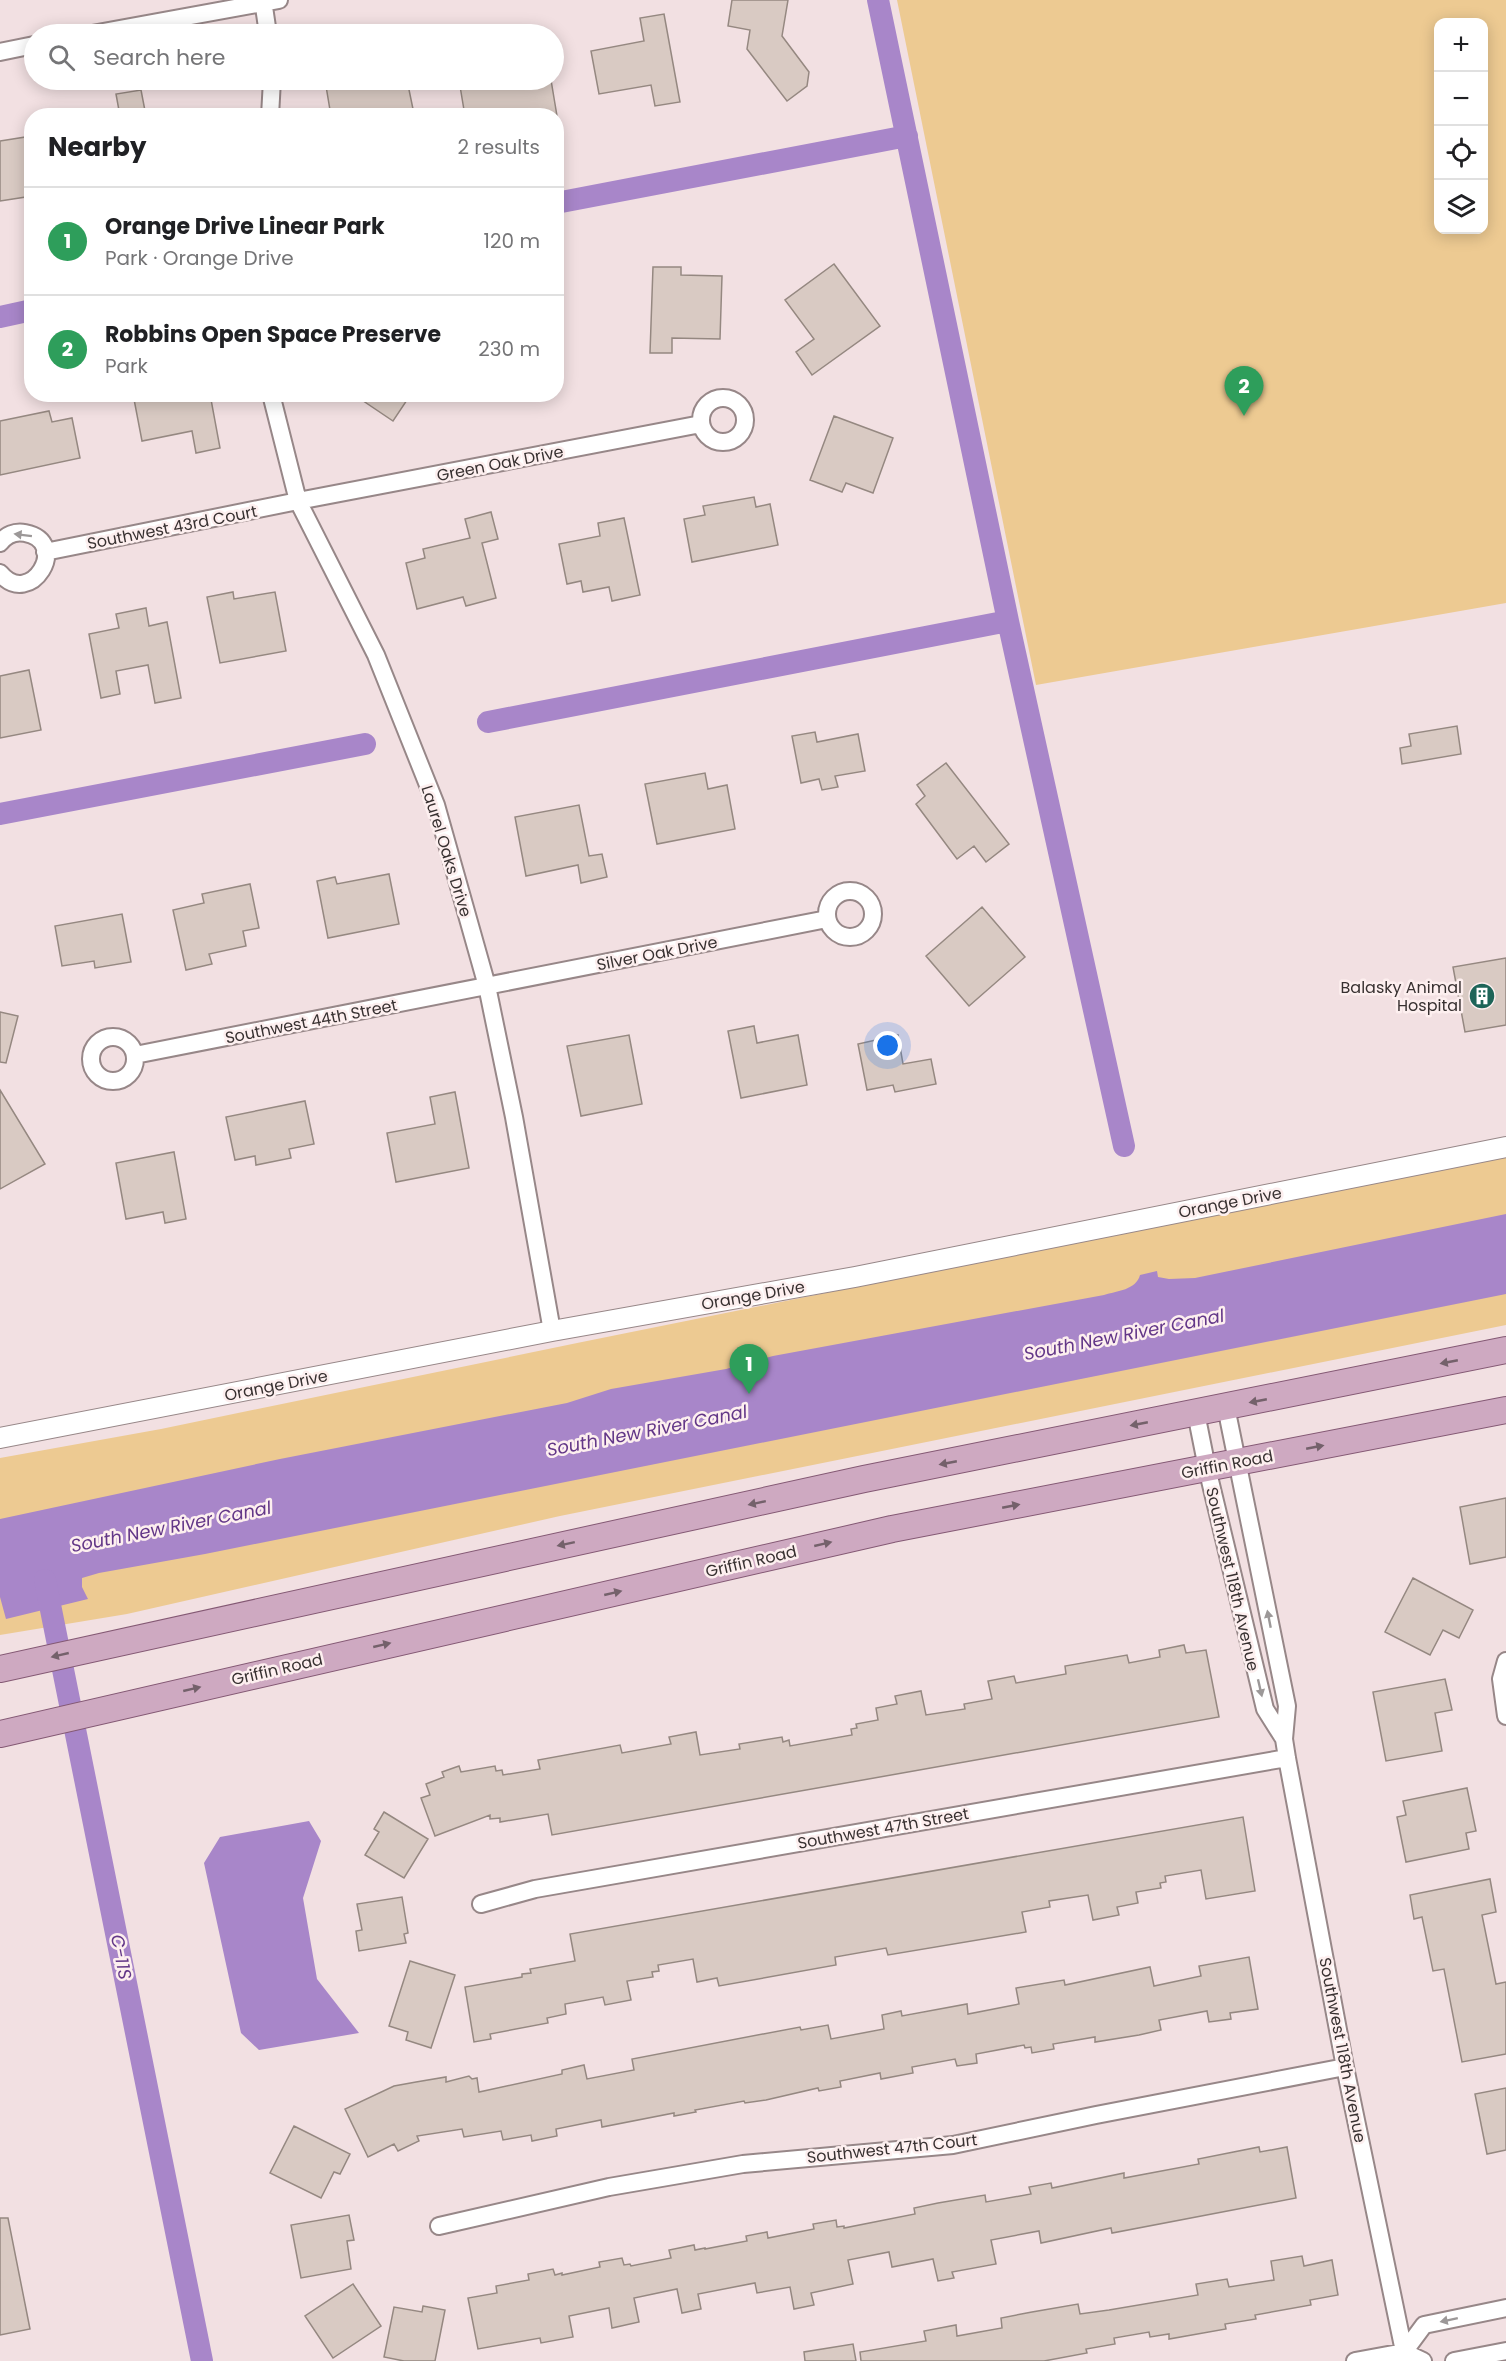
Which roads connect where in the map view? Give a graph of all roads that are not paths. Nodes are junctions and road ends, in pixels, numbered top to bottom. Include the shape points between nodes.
1 (268, 1) edge
2 (145, 24) edge
3 (268, 24) edge
4 (24, 47) edge
5 (0, 52) edge
6 (271, 90) edge
7 (270, 108) edge
8 (273, 402) edge
9 (701, 424) dead end
10 (298, 501) junction
11 (0, 543) edge
12 (45, 552) junction
13 (0, 573) edge
14 (827, 919) dead end
15 (487, 986) junction
16 (135, 1055) dead end
17 (1506, 1148) edge
18 (552, 1331) junction
19 (1506, 1350) edge
20 (1226, 1407) junction
21 (1506, 1410) edge
22 (1196, 1413) junction
23 (0, 1438) edge
24 (1237, 1462) junction
25 (1207, 1468) junction
26 (1506, 1661) edge
27 (0, 1669) edge
28 (1506, 1716) edge
29 (9, 1731) edge
30 (1284, 1739) junction
31 (1287, 1758) junction
32 (481, 1904) dead end
33 (1345, 2067) junction
34 (439, 2226) dead end
35 (1506, 2308) edge
36 (1506, 2351) edge
37 (1405, 2356) edge
38 (1355, 2361) edge
39 (1423, 2361) edge
40 (1454, 2361) edge

1 - 2 street
1 - 3 street
4 - 5 street
6 - 7 street
8 - 10 street, Laurel Oaks Drive
9 - 10 street, Green Oak Drive
10 - 12 street, Southwest 43rd Court
10 - 15 street, Laurel Oaks Drive via 376,655 436,805
12 -> 11 street via 36,537 28,534 11,534
12 - 13 street via 44,568 33,580 18,583
14 - 15 street, Silver Oak Drive
15 - 16 street, Southwest 44th Street
15 - 18 street, Laurel Oaks Drive
17 - 18 street, Orange Drive via 855,1277
18 - 23 street, Orange Drive
19 -> 20 main road
20 - 22 main road
20 - 24 street, Southwest 118th Avenue
24 -> 21 main road, Griffin Road
22 - 25 street, Southwest 118th Avenue
22 -> 27 main road via 864,1479
24 - 25 main road, Griffin Road
30 -> 24 street, Southwest 118th Avenue via 1287,1706
29 -> 25 main road, Griffin Road via 892,1529
25 -> 30 street, Southwest 118th Avenue via 1264,1709
26 - 28 street via 1501,1679
30 - 31 street, Southwest 118th Avenue
31 - 32 street, Southwest 47th Street via 535,1889
31 - 33 street, Southwest 118th Avenue
33 - 34 street, Southwest 47th Court via 953,2145 743,2164 609,2187
33 - 37 street, Southwest 118th Avenue
35 -> 37 street via 1424,2325
36 - 40 street
37 - 38 street
37 - 39 street

